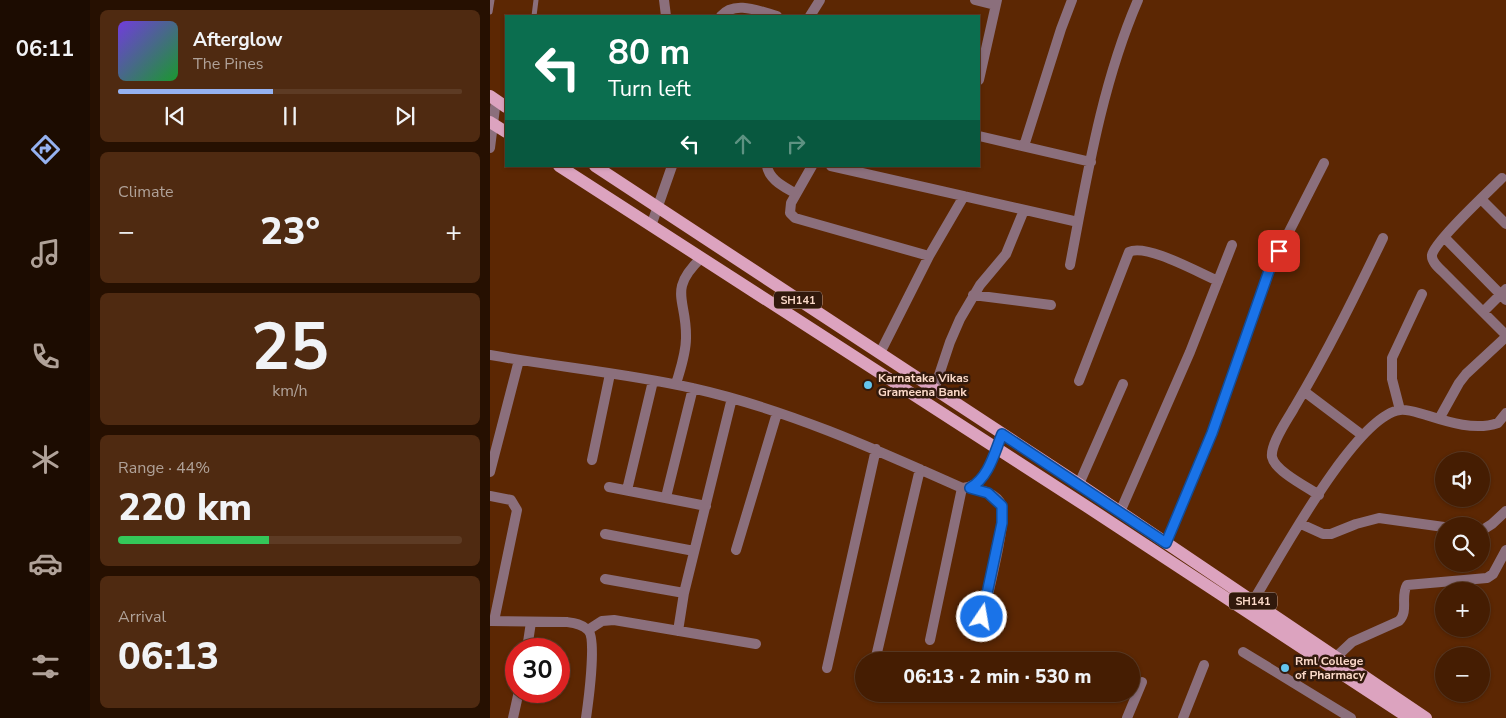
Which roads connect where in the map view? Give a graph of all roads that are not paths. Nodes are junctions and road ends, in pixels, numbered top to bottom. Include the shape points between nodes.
1 (492, 0) edge
2 (536, 0) edge
3 (664, 0) edge
4 (820, 0) edge
5 (975, 0) edge
6 (1072, 0) edge
7 (1138, 0) edge
8 (996, 3) edge
9 (490, 12) edge
10 (534, 15) edge
11 (666, 15) edge
12 (722, 15) edge
13 (773, 15) edge
14 (811, 15) edge
15 (980, 66) edge
16 (497, 101) edge
17 (492, 123) edge
18 (505, 131) edge
19 (980, 136) edge
20 (1024, 146) junction
21 (490, 148) edge
22 (1091, 162) junction
23 (1324, 163) dead end
24 (561, 167) edge
25 (596, 167) edge
26 (672, 167) edge
27 (767, 167) edge
28 (811, 167) edge
29 (835, 167) edge
30 (1502, 178) dead end
31 (796, 194) junction
32 (964, 196) junction
33 (1481, 199) junction
34 (658, 208) junction
35 (1024, 210) junction
36 (1078, 222) junction
37 (1506, 224) edge
38 (651, 226) junction
39 (1383, 238) dead end
40 (1444, 238) junction
41 (1232, 245) dead end
42 (929, 256) junction
43 (702, 258) junction
44 (1070, 265) dead end
45 (1218, 281) junction
46 (1422, 294) dead end
47 (1504, 294) edge
48 (973, 295) junction
49 (1052, 306) dead end
50 (1483, 312) junction
51 (1506, 336) edge
52 (880, 353) junction
53 (490, 355) edge
54 (520, 360) junction
55 (610, 374) junction
56 (653, 381) junction
57 (1080, 381) dead end
58 (676, 384) junction
59 (1123, 384) dead end
60 (693, 388) junction
61 (934, 390) junction
62 (1304, 392) junction
63 (732, 398) junction
64 (1400, 410) junction
65 (1506, 412) edge
66 (778, 413) junction
67 (1439, 419) junction
68 (1002, 434) junction
69 (1362, 435) junction
70 (876, 449) junction
71 (996, 449) junction
72 (592, 460) dead end
73 (920, 469) junction
74 (490, 472) edge
75 (1079, 484) junction
76 (609, 487) dead end
77 (966, 488) junction
78 (627, 490) junction
79 (1319, 495) junction
80 (490, 496) edge
81 (666, 497) junction
82 (706, 506) junction
83 (1506, 511) edge
84 (1120, 512) junction
85 (1301, 524) junction
86 (1490, 525) edge
87 (1435, 526) edge
88 (605, 534) dead end
89 (1166, 543) junction
90 (736, 550) dead end
91 (1506, 550) edge
92 (694, 551) junction
93 (606, 579) dead end
94 (684, 593) junction
95 (1253, 601) junction
96 (492, 621) edge
97 (531, 622) junction
98 (588, 630) junction
99 (678, 631) junction
100 (979, 634) dead end
101 (529, 638) edge
102 (930, 640) dead end
103 (756, 644) dead end
104 (877, 652) edge
105 (1242, 652) dead end
106 (1335, 658) junction
107 (1204, 665) dead end
108 (827, 668) dead end
109 (1142, 682) dead end
110 (516, 703) edge
111 (513, 718) edge
112 (586, 718) edge
113 (1127, 718) edge
114 (1183, 718) edge
115 (1350, 718) edge
116 (1408, 718) edge
117 (1426, 718) edge

1 - 9 lane
2 - 10 lane
3 - 11 street
4 - 14 street
5 - 8 street
6 - 20 street
7 - 22 street via 1120,46
8 - 15 street
12 - 13 street via 730,7 738,6
16 - 17 street
17 - 18 main road
17 - 21 street
19 - 20 street
20 - 22 street
22 - 36 street
23 - 89 street via 1270,268 1212,433
24 - 38 main road
25 - 34 main road, SH141
26 - 34 street
27 - 31 street via 778,182
28 - 31 street
29 - 32 street
30 - 33 street
31 - 42 street via 790,212 795,218
32 - 35 street
32 - 42 street
33 - 37 street
33 - 40 street
34 - 38 street
34 - 52 main road, SH141
35 - 36 street
35 - 48 street via 1006,254
36 - 44 street
38 - 43 main road
39 - 62 street via 1342,324
40 - 47 street
40 - 50 street via 1434,248 1432,259
41 - 45 street
42 - 52 street
43 - 58 street via 682,283 686,338
43 - 71 main road
45 - 57 street via 1148,250 1129,252
45 - 84 street
46 - 64 street via 1392,358 1392,379
47 - 50 street
48 - 49 street
48 - 61 street via 950,342
50 - 51 street
51 - 67 street via 1463,378
52 - 61 main road, SH141
53 - 54 street
54 - 55 street
54 - 74 street
55 - 56 street
55 - 72 street
56 - 58 street
56 - 78 street
58 - 60 street
59 - 75 street
60 - 63 street
60 - 81 street
61 - 68 main road, SH141
62 - 69 street
62 - 79 street via 1281,430 1272,458 1284,472
63 - 66 street
63 - 82 street
64 - 67 street via 1412,410
64 - 69 street via 1386,416
65 - 67 street via 1498,423 1492,425 1465,425
66 - 70 street
66 - 90 street
68 - 71 street
68 - 75 main road
69 - 79 street
70 - 73 street
70 - 108 street
71 - 77 street via 985,474
71 - 116 main road, SH141
73 - 77 street
73 - 104 street
75 - 84 main road, SH141
76 - 78 street
77 - 100 street via 988,493 998,500 1003,513
77 - 102 street
78 - 81 street
79 - 85 street
80 - 96 street via 511,500 517,510
81 - 82 street
82 - 92 street
83 - 86 street
84 - 89 main road, SH141
85 - 87 street via 1323,534 1379,518
85 - 95 street
88 - 92 street
89 - 95 main road, SH141
91 - 106 street via 1493,574 1487,578 1407,585 1403,595 1404,614 1399,621 1352,642
92 - 94 street
93 - 94 street
94 - 99 street
95 - 106 main road, SH141
96 - 97 street
97 - 98 street via 567,622
97 - 101 street
98 - 99 street via 602,621 614,620
98 - 112 street via 592,635 592,655
99 - 103 street
105 - 115 street
106 - 117 main road, SH141
107 - 114 street
109 - 113 street
110 - 111 street

